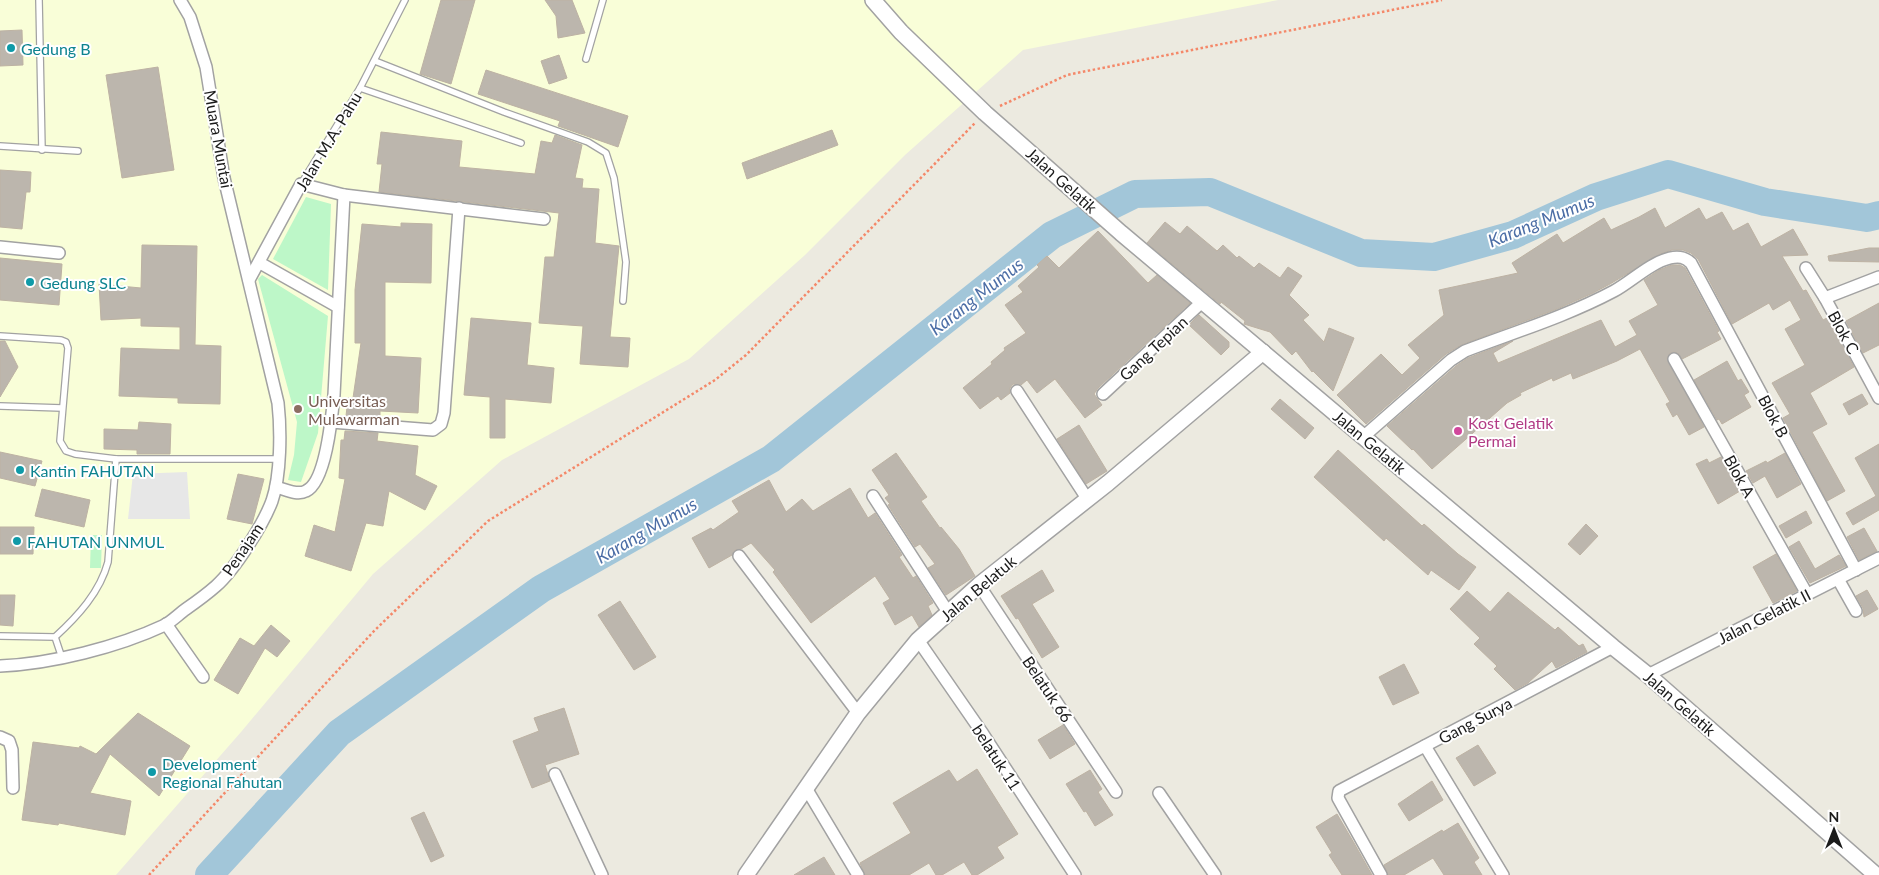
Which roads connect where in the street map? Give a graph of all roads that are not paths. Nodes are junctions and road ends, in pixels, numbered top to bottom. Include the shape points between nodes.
1 (39, 0) edge
2 (180, 0) edge
3 (405, 0) edge
4 (603, 0) edge
5 (873, 0) edge
6 (586, 59) dead end
7 (375, 61) junction
8 (360, 88) junction
9 (521, 143) dead end
10 (0, 146) edge
11 (42, 150) junction
12 (78, 151) dead end
13 (301, 184) junction
14 (344, 195) junction
15 (459, 208) junction
16 (544, 219) dead end
17 (0, 247) edge
18 (59, 253) dead end
19 (260, 263) junction
20 (1806, 268) dead end
21 (1879, 277) edge
22 (249, 280) junction
23 (1825, 298) junction
24 (623, 300) dead end
25 (1202, 302) junction
26 (338, 307) junction
27 (0, 336) edge
28 (1263, 352) junction
29 (1674, 359) dead end
30 (1017, 391) dead end
31 (1103, 394) dead end
32 (1879, 398) edge
33 (0, 406) edge
34 (62, 408) junction
35 (331, 422) junction
36 (1363, 437) junction
37 (116, 459) junction
38 (278, 459) junction
39 (276, 487) junction
40 (873, 496) dead end
41 (1088, 500) junction
42 (739, 556) dead end
43 (1879, 558) edge
44 (1856, 570) junction
45 (1838, 579) junction
46 (979, 585) junction
47 (1807, 594) junction
48 (1856, 611) dead end
49 (948, 612) junction
50 (166, 624) junction
51 (0, 636) edge
52 (55, 637) junction
53 (918, 640) junction
54 (1613, 648) junction
55 (62, 658) junction
56 (0, 666) edge
57 (1648, 675) junction
58 (204, 677) dead end
59 (858, 713) junction
60 (0, 736) edge
61 (1425, 746) junction
62 (555, 774) dead end
63 (12, 788) dead end
64 (806, 788) junction
65 (1116, 792) dead end
66 (1159, 793) dead end
67 (602, 875) edge
68 (746, 875) edge
69 (858, 875) edge
70 (1074, 875) edge
71 (1215, 875) edge
72 (1381, 875) edge
73 (1503, 875) edge
74 (1876, 875) edge

1 - 11 lane
2 - 22 street, Muara Muntai via 190,17 206,67 224,178
3 - 7 lane, Jalan M.A. Pahu
4 - 6 lane
5 - 25 street, Jalan Gelatik via 985,113
7 - 8 lane, Jalan M.A. Pahu
7 - 24 lane via 588,142 606,153 614,178 626,262
8 - 9 lane
8 - 13 lane, Jalan M.A. Pahu
10 - 11 lane
11 - 12 lane
13 - 14 street
13 - 19 street, Jalan M.A. Pahu
14 - 15 street
14 - 26 street
15 - 16 street
15 - 35 street via 441,424 433,430
17 - 18 street
19 - 22 street, Jalan M.A. Pahu
19 - 26 street
20 - 23 street, Blok C
21 - 23 street
22 - 38 street, Penajam via 278,403
23 - 32 street, Blok C
25 - 28 street, Jalan Gelatik
25 - 31 street, Gang Tepian
26 - 35 street
27 - 34 lane via 66,342
28 - 36 street, Jalan Gelatik
28 - 41 street, Jalan Belatuk
29 - 47 street, Blok A
30 - 41 street
33 - 34 lane
34 - 37 lane via 60,441 66,451
35 - 39 street via 323,463 314,486 298,493
36 - 44 street, Blok B via 1465,351 1568,312 1614,291 1660,262 1685,258 1691,262
36 - 54 street, Jalan Gelatik
37 - 38 lane
37 - 52 lane via 108,562 104,576 89,601
38 - 39 street, Penajam
39 - 50 street, Penajam via 272,502 247,547 217,585
40 - 49 street
41 - 46 street, Jalan Belatuk
42 - 59 street
43 - 44 street, Jalan Gelatik II
44 - 45 street, Jalan Gelatik II
45 - 47 street, Jalan Gelatik II
45 - 48 street
46 - 49 street, Jalan Belatuk
46 - 65 street, Belatuk 66
47 - 57 street, Jalan Gelatik II
49 - 53 street, Jalan Belatuk
50 - 55 street, Penajam via 121,642
50 - 58 street
51 - 52 lane
52 - 55 lane
53 - 59 street, Jalan Belatuk
53 - 70 street, belatuk 11
54 - 57 street, Jalan Gelatik
54 - 61 street, Gang Surya
55 - 56 street, Penajam
57 - 74 street, Jalan Gelatik
59 - 64 street, Jalan Belatuk
60 - 63 street via 9,741 12,750
61 - 72 street, Gang Surya via 1338,792 1338,798
61 - 73 street
62 - 67 street
64 - 68 street, Jalan Belatuk
64 - 69 street
66 - 71 street

